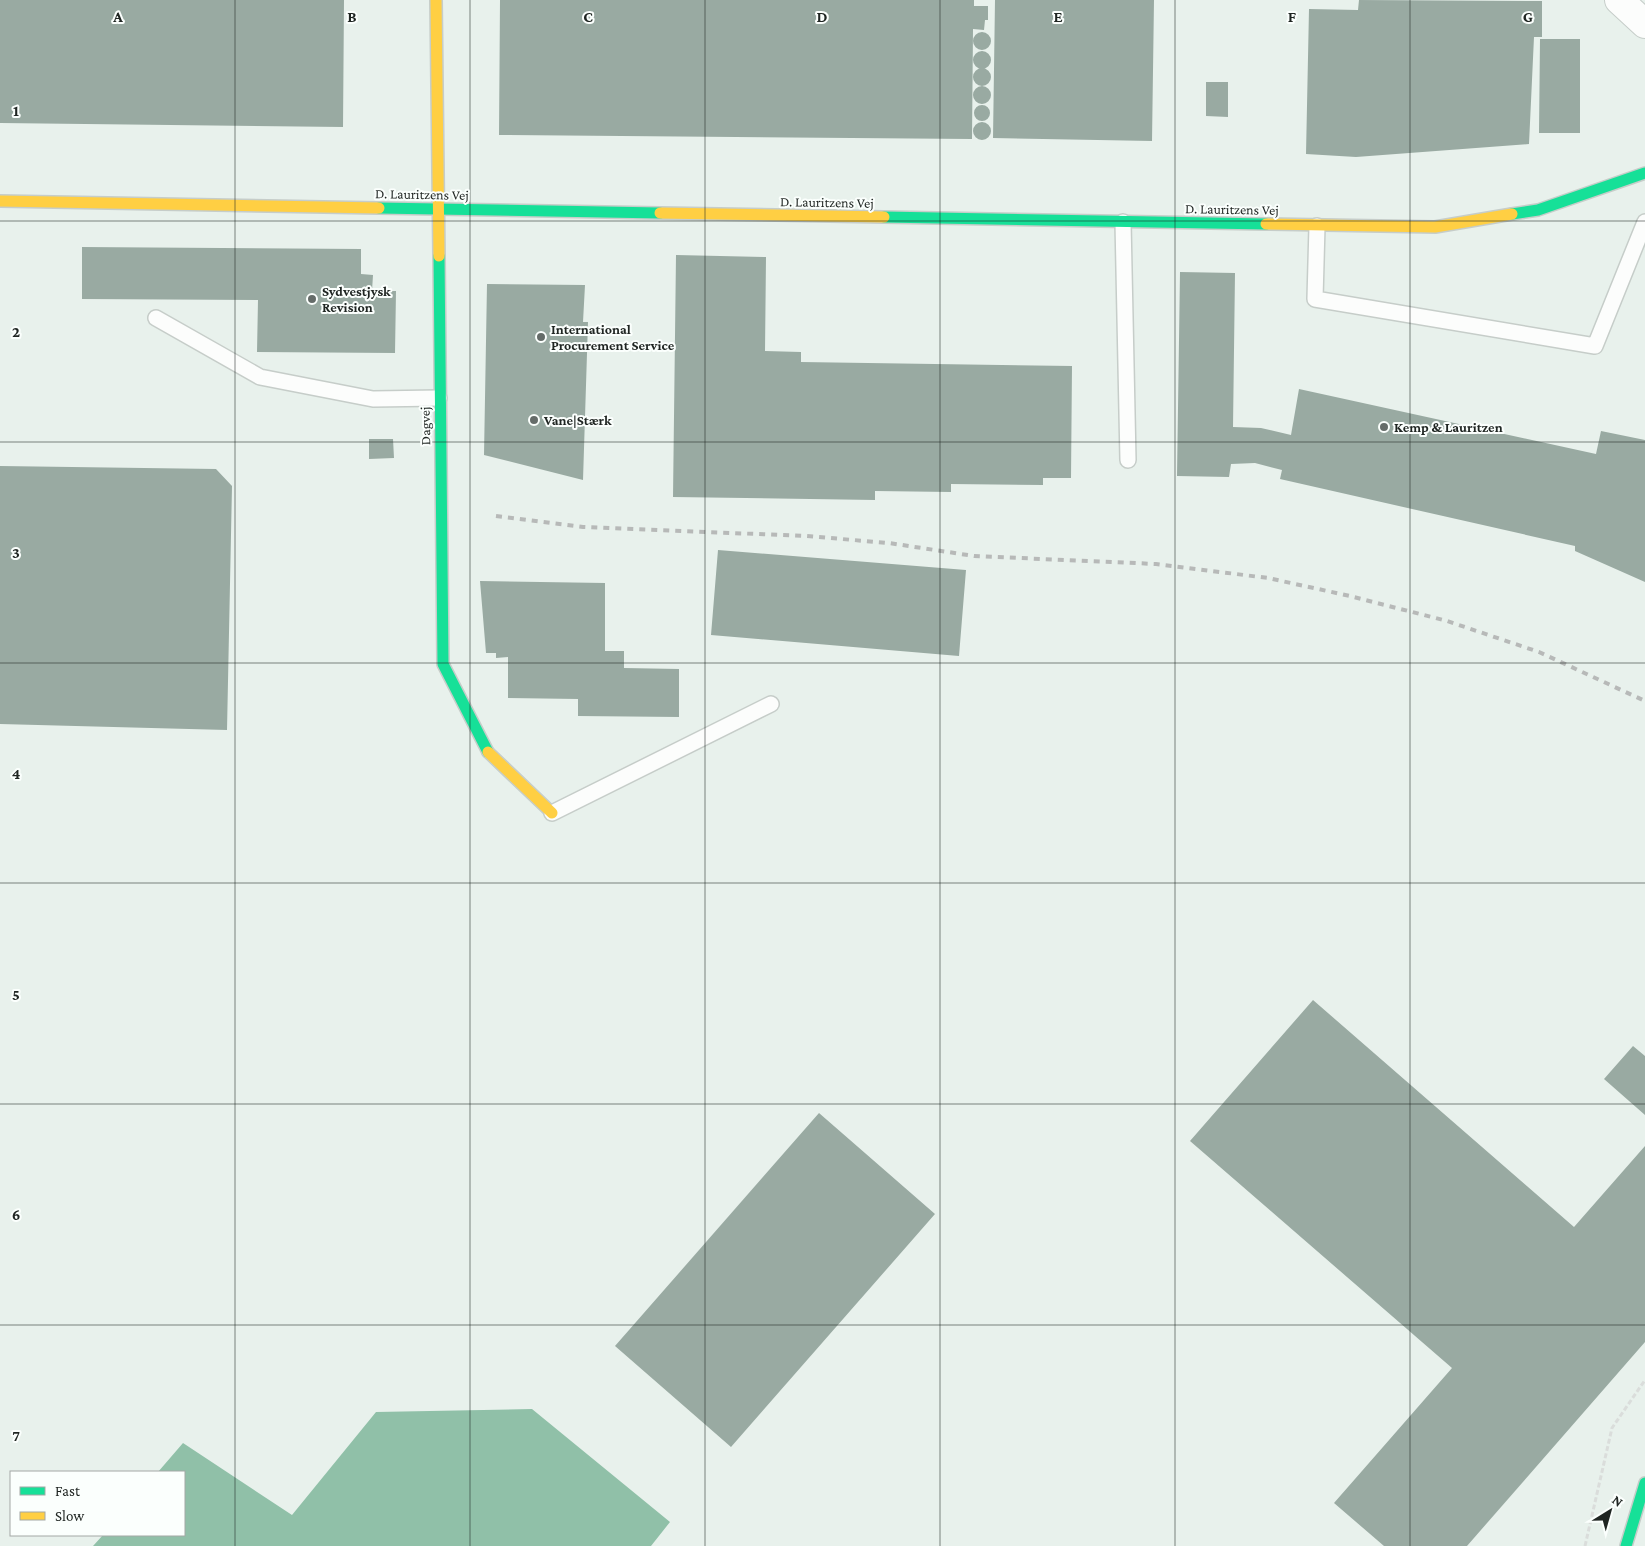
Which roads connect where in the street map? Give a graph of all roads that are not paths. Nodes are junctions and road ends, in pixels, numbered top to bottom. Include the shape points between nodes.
1 (436, 0) edge
2 (1619, 0) edge
3 (1645, 24) edge
4 (1645, 173) edge
5 (0, 201) edge
6 (437, 210) junction
7 (1124, 222) junction
8 (1645, 222) edge
9 (1317, 226) junction
10 (156, 318) dead end
11 (439, 398) junction
12 (1128, 460) dead end
13 (771, 704) dead end
14 (552, 813) joint
15 (1645, 1483) edge
16 (1626, 1546) edge

1 - 6 street, Dagvej
2 - 3 street
4 - 9 street, D. Lauritzens Vej via 1538,210 1435,228
5 - 6 street, D. Lauritzens Vej
6 - 7 street, D. Lauritzens Vej
6 - 11 street, Dagvej
7 - 9 street, D. Lauritzens Vej
7 - 12 lane
8 - 9 lane via 1595,346 1315,299
10 - 11 lane via 260,377 373,399
11 - 14 street, Dagvej via 443,664 486,750
13 - 14 lane
15 - 16 street

